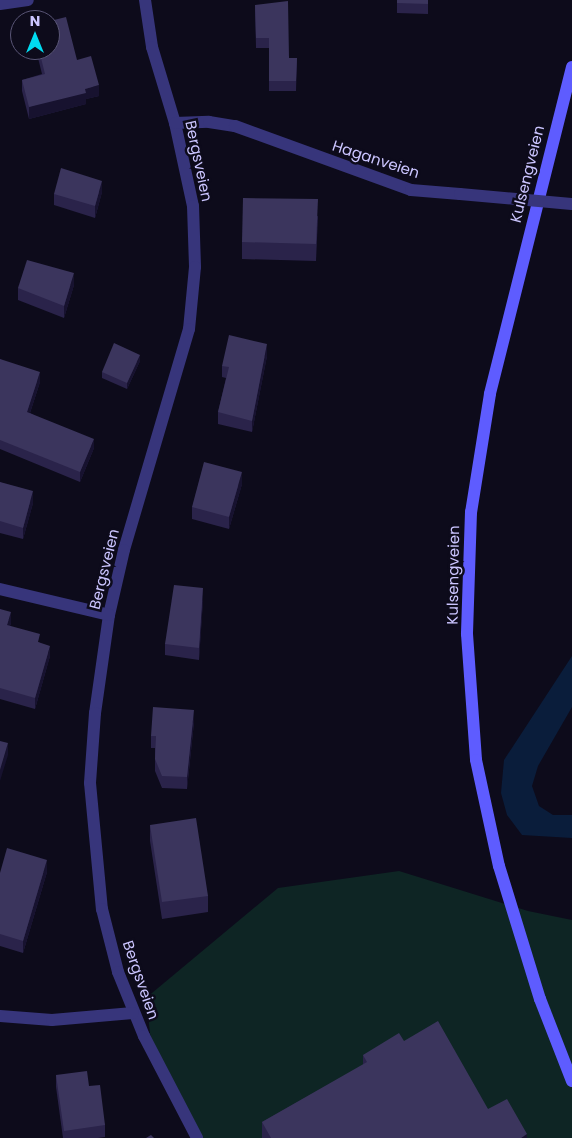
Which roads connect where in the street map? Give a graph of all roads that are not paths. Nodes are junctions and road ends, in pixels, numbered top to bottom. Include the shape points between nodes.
1 (28, 0) edge
2 (145, 0) edge
3 (0, 4) edge
4 (572, 67) edge
5 (175, 124) junction
6 (572, 204) edge
7 (0, 589) edge
8 (109, 615) junction
9 (133, 1013) junction
10 (0, 1016) edge
11 (572, 1081) edge
12 (197, 1138) edge

1 - 3 street
2 - 5 street, Bergsveien via 152,47
4 - 11 main road, Kulsengveien via 490,394 471,512 468,634 476,760 499,866 540,999
5 - 6 street, Haganveien, bridge via 209,122 236,126 411,190
5 - 8 street, Bergsveien via 193,206 195,267 189,329 124,550
7 - 8 street
8 - 9 street, Bergsveien via 90,783 102,909
9 - 10 street via 52,1020
9 - 12 street, Bergsveien

